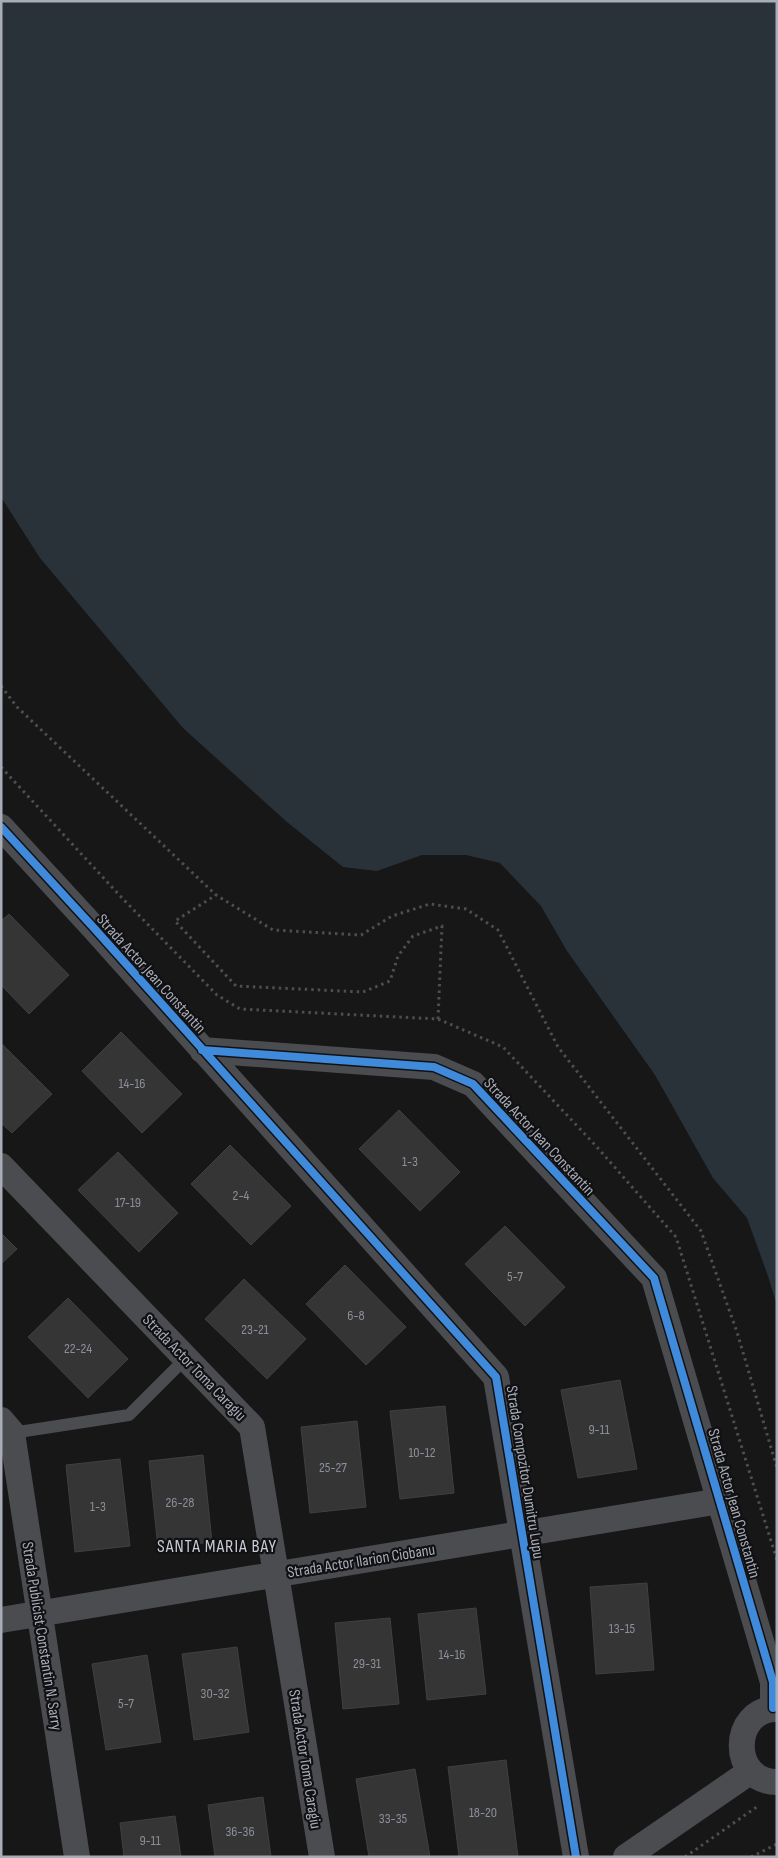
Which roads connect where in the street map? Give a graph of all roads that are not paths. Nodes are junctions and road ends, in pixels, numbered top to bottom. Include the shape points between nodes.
1 (1, 827) edge
2 (202, 1050) junction
3 (1, 1166) edge
4 (186, 1358) junction
5 (7, 1426) edge
6 (720, 1500) junction
7 (522, 1534) junction
8 (276, 1574) junction
9 (40, 1613) junction
10 (1, 1620) edge
11 (775, 1708) edge
12 (751, 1771) junction
13 (777, 1782) edge
14 (77, 1857) edge
15 (322, 1857) edge
16 (576, 1857) edge
17 (626, 1857) edge

1 - 2 street, Strada Actor Jean Constantin
2 - 6 street, Strada Actor Jean Constantin via 434,1067 474,1084 654,1278
2 - 7 street, Strada Compozitor Dumitru Lupu via 496,1377
3 - 4 street, Strada Actor Toma Caragiu
4 - 5 lane via 129,1415
4 - 8 street, Strada Actor Toma Caragiu via 252,1426
5 - 9 street, Strada Publicist Constantin N. Sarry
6 - 7 street, Strada Actor Ilarion Ciobanu
6 - 11 street, Strada Actor Jean Constantin via 773,1682
7 - 8 street, Strada Actor Ilarion Ciobanu
7 - 16 street, Strada Compozitor Dumitru Lupu
8 - 9 street, Strada Actor Ilarion Ciobanu
8 - 15 street, Strada Actor Toma Caragiu
9 - 10 street, Strada Actor Ilarion Ciobanu
9 - 14 street, Strada Publicist Constantin N. Sarry
11 - 12 street, Strada Actor Jean Constantin via 752,1718 741,1738 744,1761
12 - 13 street via 760,1778
12 - 17 street

